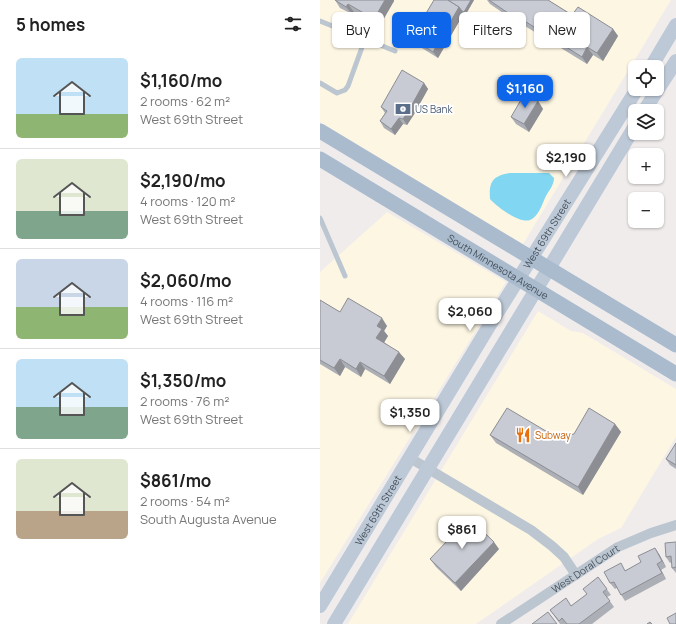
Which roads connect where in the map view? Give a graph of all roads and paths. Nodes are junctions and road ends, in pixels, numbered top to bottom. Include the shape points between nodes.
1 (320, 21) edge
2 (676, 25) edge
3 (332, 26) edge
4 (384, 47) edge
5 (362, 48) edge
6 (395, 51) dead end
7 (655, 60) edge
8 (676, 60) edge
9 (320, 83) edge
10 (633, 96) edge
11 (648, 104) edge
12 (320, 131) edge
13 (628, 137) edge
14 (320, 159) edge
15 (320, 218) edge
16 (532, 259) junction
17 (548, 268) junction
18 (345, 276) dead end
19 (518, 279) junction
20 (536, 290) junction
21 (676, 345) edge
22 (676, 374) edge
23 (410, 458) junction
24 (428, 469) junction
25 (676, 525) edge
26 (576, 576) junction
27 (320, 606) edge
28 (334, 624) edge
29 (501, 624) edge

1 - 3 lane
2 - 7 main road
4 - 6 lane
5 - 9 lane via 345,90 337,93
8 - 11 main road
10 - 16 main road, West 69th Street
12 - 16 main road
13 - 17 main road, West 69th Street
14 - 19 main road, South Minnesota Avenue
15 - 18 lane
16 - 17 main road
16 - 19 main road, West 69th Street
17 - 20 main road, West 69th Street
17 - 21 main road
19 - 20 main road, South Minnesota Avenue
19 - 23 main road, West 69th Street
20 - 22 main road, South Minnesota Avenue
20 - 24 main road, West 69th Street
23 - 24 street
23 - 27 main road, West 69th Street
24 - 26 street via 531,530 564,557
24 - 28 main road, West 69th Street
25 - 26 street, West Doral Court via 618,547
26 - 29 street, West Doral Court

